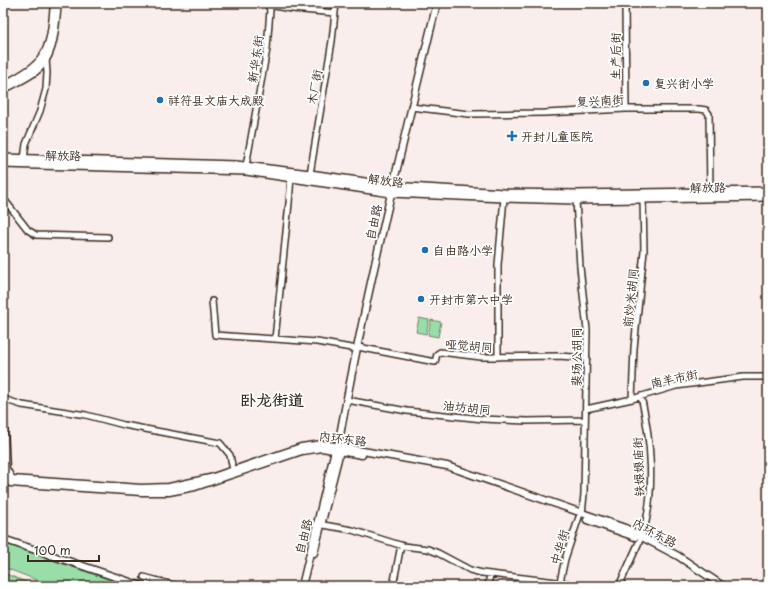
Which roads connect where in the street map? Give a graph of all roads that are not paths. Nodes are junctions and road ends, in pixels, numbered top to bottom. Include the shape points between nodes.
1 (54, 3) edge
2 (58, 3) edge
3 (336, 3) edge
4 (437, 3) edge
5 (625, 3) edge
6 (267, 4) edge
7 (335, 13) junction
8 (46, 59) junction
9 (3, 85) edge
10 (3, 90) edge
11 (411, 107) junction
12 (626, 109) junction
13 (3, 158) edge
14 (24, 158) junction
15 (3, 164) edge
16 (246, 166) junction
17 (310, 174) junction
18 (291, 177) junction
19 (392, 190) junction
20 (768, 191) edge
21 (710, 192) junction
22 (768, 197) edge
23 (3, 198) edge
24 (504, 198) junction
25 (643, 199) junction
26 (576, 200) junction
27 (108, 237) dead end
28 (212, 301) dead end
29 (275, 339) junction
30 (358, 348) junction
31 (498, 357) junction
32 (587, 358) junction
33 (768, 376) edge
34 (641, 396) junction
35 (3, 399) edge
36 (632, 399) junction
37 (347, 400) junction
38 (3, 408) edge
39 (586, 409) junction
40 (586, 420) junction
41 (338, 449) junction
42 (233, 470) junction
43 (3, 472) edge
44 (580, 515) junction
45 (319, 524) junction
46 (641, 538) junction
47 (3, 539) edge
48 (401, 545) junction
49 (490, 574) junction
50 (144, 576) dead end
51 (560, 582) junction
52 (142, 586) edge
53 (177, 586) edge
54 (302, 586) edge
55 (306, 586) edge
56 (393, 586) edge
57 (488, 586) edge
58 (582, 586) edge
59 (619, 586) edge
60 (716, 586) edge
61 (723, 586) edge

1 - 9 street via 49,39 40,60
2 - 8 street via 53,43
3 - 7 street, 木厂街
4 - 11 street, 自由路
5 - 12 street, 生产后街
6 - 7 street
6 - 16 street, 新华东街 via 270,10 267,49
7 - 17 street, 木厂街
8 - 10 street via 36,71
8 - 14 street via 46,89 40,112 26,144
11 - 12 street, 复兴南街 via 469,114
11 - 19 street, 自由路
12 - 21 street, 复兴南街 via 706,110 709,114
13 - 14 main road, 解放路
14 - 16 main road, 解放路
15 - 18 main road, 解放路 via 235,170
16 - 17 main road, 解放路
17 - 19 main road, 解放路
18 - 19 main road, 解放路
18 - 29 street
19 - 21 main road, 解放路 via 577,194
19 - 24 main road, 解放路
19 - 30 street, 自由路
20 - 21 main road, 解放路
22 - 25 main road, 解放路
23 - 27 street via 28,230 36,235
24 - 26 main road, 解放路
24 - 31 street via 498,265
25 - 26 main road, 解放路
25 - 36 street, 前炒米胡同 via 644,251 634,348
26 - 32 street, 裴场公胡同
28 - 29 street via 215,335
29 - 30 street
30 - 31 street, 哑觉胡同 via 435,362 438,352
30 - 37 street, 自由路
31 - 32 street, 哑觉胡同
32 - 39 street, 裴场公胡同
33 - 34 street, 南羊市街 via 676,386
34 - 36 street, 南羊市街
34 - 46 street, 铁娘娘庙街 via 648,434 650,490 649,509
35 - 42 street via 22,405 86,415 124,425 220,443 230,455
36 - 39 street, 南羊市街
37 - 40 street, 油坊胡同 via 407,411 483,419 539,422
37 - 41 street, 自由路
38 - 42 street, 内环东路 via 6,469 12,479 156,488 194,483
39 - 40 street, 裴场公胡同
40 - 44 street, 裴场公胡同 via 584,494
41 - 42 street, 内环东路 via 322,444 301,447
41 - 43 street, 内环东路 via 302,451 212,482 165,492 10,484
41 - 44 street, 内环东路 via 445,470
41 - 45 street, 自由路
44 - 46 street, 内环东路 via 625,528
44 - 51 street, 中华街
45 - 48 street via 352,530
45 - 54 street, 自由路
45 - 55 street, 自由路
46 - 59 street, 铁娘娘庙街
46 - 60 street, 内环东路
46 - 61 street, 内环东路 via 678,556
47 - 52 street
48 - 49 street via 428,549 470,570
48 - 56 street
49 - 51 street
49 - 57 street
50 - 53 street
51 - 58 street

